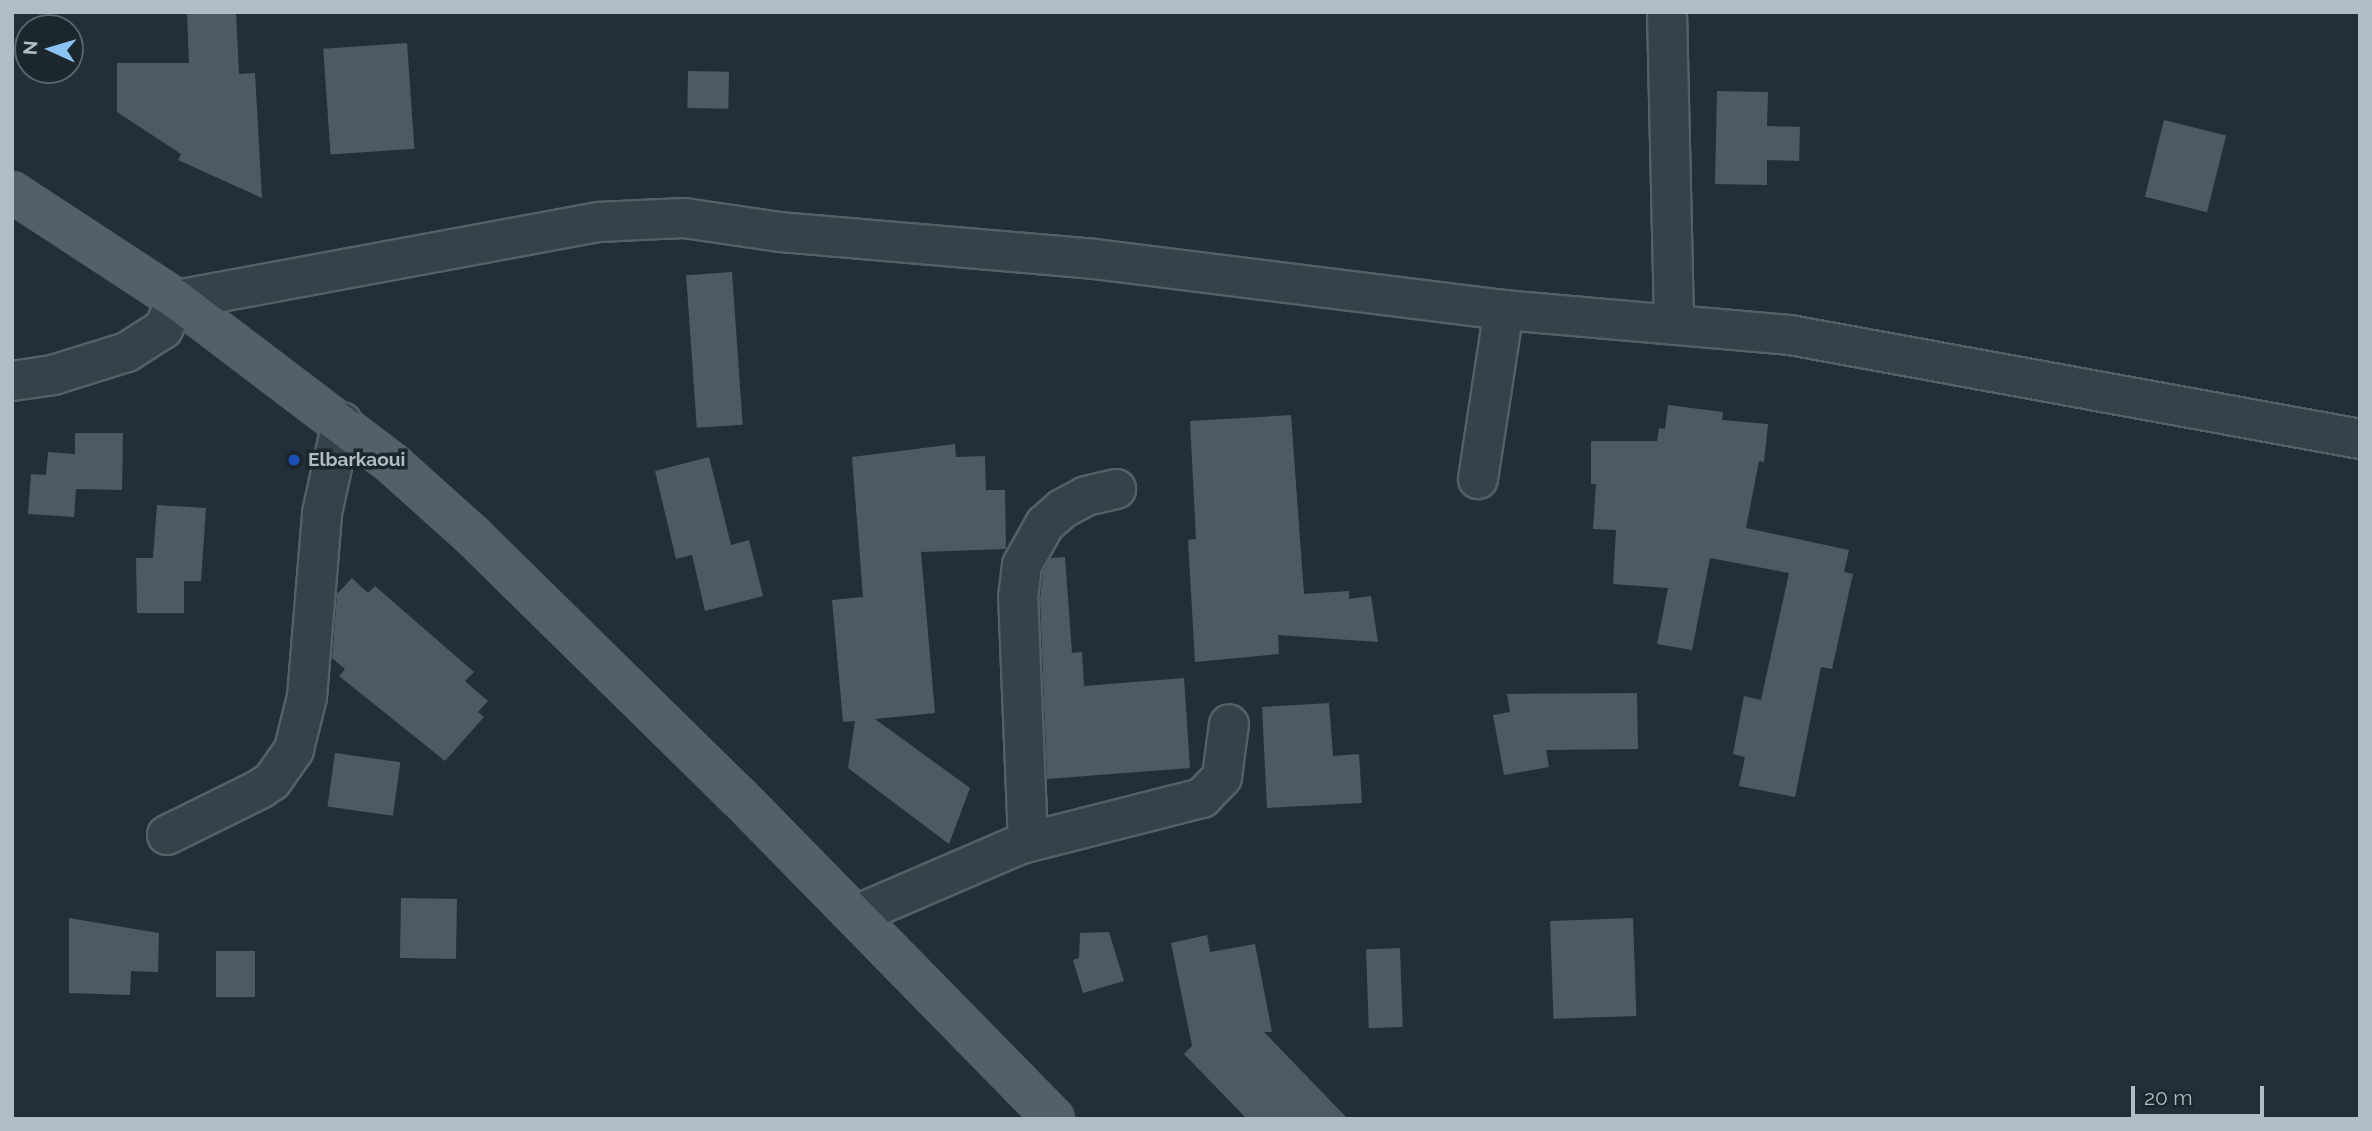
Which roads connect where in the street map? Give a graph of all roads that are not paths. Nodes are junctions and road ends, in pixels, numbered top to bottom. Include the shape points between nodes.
1 (1667, 12) edge
2 (12, 191) edge
3 (177, 300) junction
4 (1504, 310) junction
5 (1674, 325) junction
6 (12, 382) edge
7 (342, 422) junction
8 (2360, 439) edge
9 (1478, 480) dead end
10 (1116, 489) dead end
11 (1228, 724) dead end
12 (167, 835) dead end
13 (1028, 842) junction
14 (856, 915) junction
15 (1054, 1119) edge

1 - 5 street
2 - 3 main road
3 - 4 street via 598,222 684,218 780,233 1094,259
3 - 6 street via 163,329 127,352 53,376
3 - 7 main road
4 - 5 street
4 - 9 street
5 - 8 street via 1790,335
7 - 12 street via 322,513 307,697 294,749 272,781
7 - 14 main road via 472,535
10 - 13 street via 1086,496 1062,509 1045,524 1022,565 1018,598
11 - 13 street via 1222,777 1202,798
13 - 14 street
14 - 15 main road

